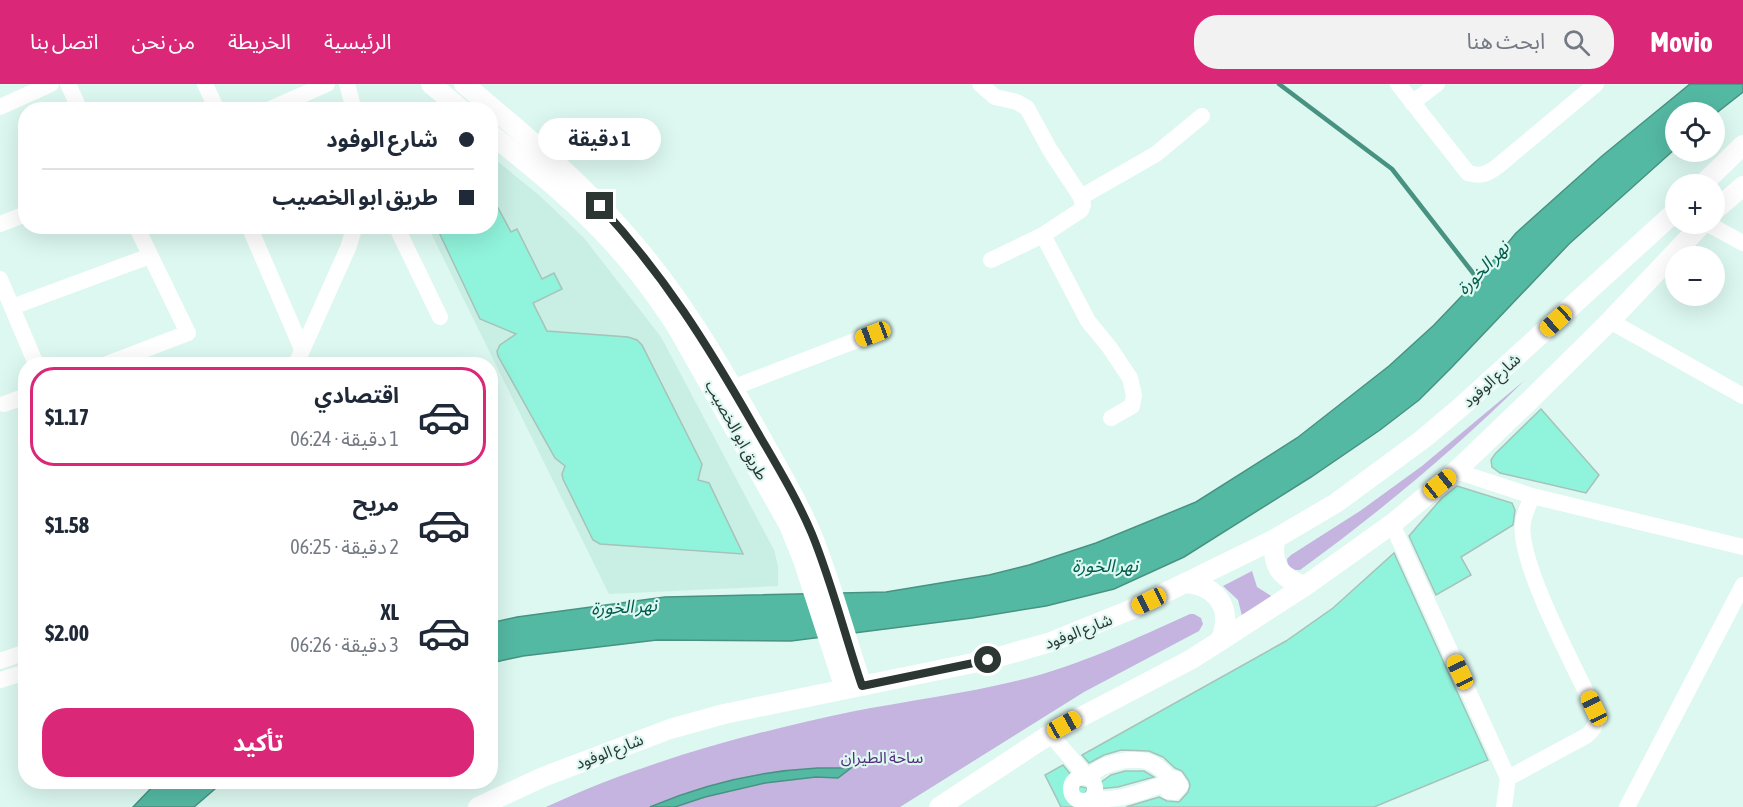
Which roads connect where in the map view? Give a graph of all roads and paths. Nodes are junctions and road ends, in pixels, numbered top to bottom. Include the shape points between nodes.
1 (51, 84) edge
2 (68, 84) edge
3 (205, 84) edge
4 (327, 84) edge
5 (347, 84) edge
6 (430, 84) edge
7 (464, 84) edge
8 (980, 84) edge
9 (1398, 84) edge
10 (1437, 84) edge
11 (1596, 84) edge
12 (2, 102) edge
13 (76, 102) edge
14 (213, 102) edge
15 (286, 102) edge
16 (352, 102) edge
17 (452, 102) edge
18 (482, 102) edge
19 (1412, 103) junction
20 (1202, 116) dead end
21 (498, 118) edge
22 (498, 138) edge
23 (1743, 145) edge
24 (555, 174) junction
25 (1713, 174) edge
26 (1743, 186) edge
27 (1081, 197) junction
28 (1725, 202) edge
29 (18, 217) edge
30 (1665, 221) edge
31 (0, 224) edge
32 (1725, 233) edge
33 (140, 234) edge
34 (252, 234) edge
35 (352, 234) edge
36 (400, 234) edge
37 (1693, 234) edge
38 (1043, 235) junction
39 (1743, 243) edge
40 (150, 256) junction
41 (991, 260) dead end
42 (0, 279) edge
43 (12, 307) junction
44 (440, 317) dead end
45 (1610, 321) junction
46 (873, 334) dead end
47 (302, 349) junction
48 (33, 357) edge
49 (125, 357) edge
50 (299, 357) edge
51 (732, 388) junction
52 (1743, 396) edge
53 (18, 399) edge
54 (4, 404) dead end
55 (1111, 418) dead end
56 (1456, 471) junction
57 (1532, 496) junction
58 (1392, 524) junction
59 (1275, 539) junction
60 (1743, 547) edge
61 (1187, 583) junction
62 (1743, 585) edge
63 (1305, 586) junction
64 (821, 587) junction
65 (1220, 641) junction
66 (18, 655) edge
67 (0, 662) edge
68 (18, 674) edge
69 (0, 680) edge
70 (853, 687) junction
71 (1050, 734) junction
72 (1086, 777) junction
73 (1508, 778) junction
74 (1087, 802) edge
75 (943, 806) edge
76 (478, 807) edge
77 (1504, 807) edge
78 (1627, 807) edge

1 - 12 street
2 - 13 street
3 - 14 street
4 - 15 street
5 - 16 street
6 - 17 main road
7 - 18 main road, طريق ابو الخصيب
8 - 27 street via 995,97 1027,108
9 - 19 street
10 - 19 street
11 - 19 street via 1498,166 1478,176 1468,173
20 - 27 street via 1156,154
21 - 24 main road, طريق ابو الخصيب
22 - 24 main road, طريق ابو الخصيب
23 - 25 main road
24 - 51 main road, طريق ابو الخصيب via 600,206 648,260
24 - 64 main road, طريق ابو الخصيب via 651,288 678,327
26 - 28 main road
27 - 38 street via 1080,210
29 - 31 street
30 - 59 main road, شارع الوفود via 1423,439 1346,496
32 - 39 street
33 - 40 street
34 - 47 street
35 - 47 street
36 - 44 street
37 - 45 main road
38 - 41 street
38 - 55 street via 1088,321 1130,378 1132,406
40 - 43 street
40 - 49 street via 188,333
42 - 43 street
43 - 48 street
45 - 52 street
45 - 56 main road
46 - 51 street
47 - 50 street
51 - 64 main road, طريق ابو الخصيب via 804,517
53 - 54 street
56 - 57 street
56 - 58 main road
57 - 60 street
57 - 73 street via 1522,523 1526,552 1597,720 1586,736
58 - 63 main road
58 - 73 street
59 - 61 main road, شارع الوفود
59 - 63 main road via 1275,558 1283,575
61 - 65 main road via 1209,589 1224,607 1225,630
61 - 70 main road, شارع الوفود via 1042,645
62 - 78 street
63 - 65 main road
64 - 70 main road, طريق ابو الخصيب
65 - 71 main road
66 - 67 street
68 - 69 street
70 - 76 main road, شارع الوفود via 670,729 543,777
71 - 72 street
71 - 75 main road
72 - 74 street via 1072,783 1071,790 1078,800
72 - 74 street via 1103,766 1146,761 1162,768 1167,781 1121,798
73 - 77 street

